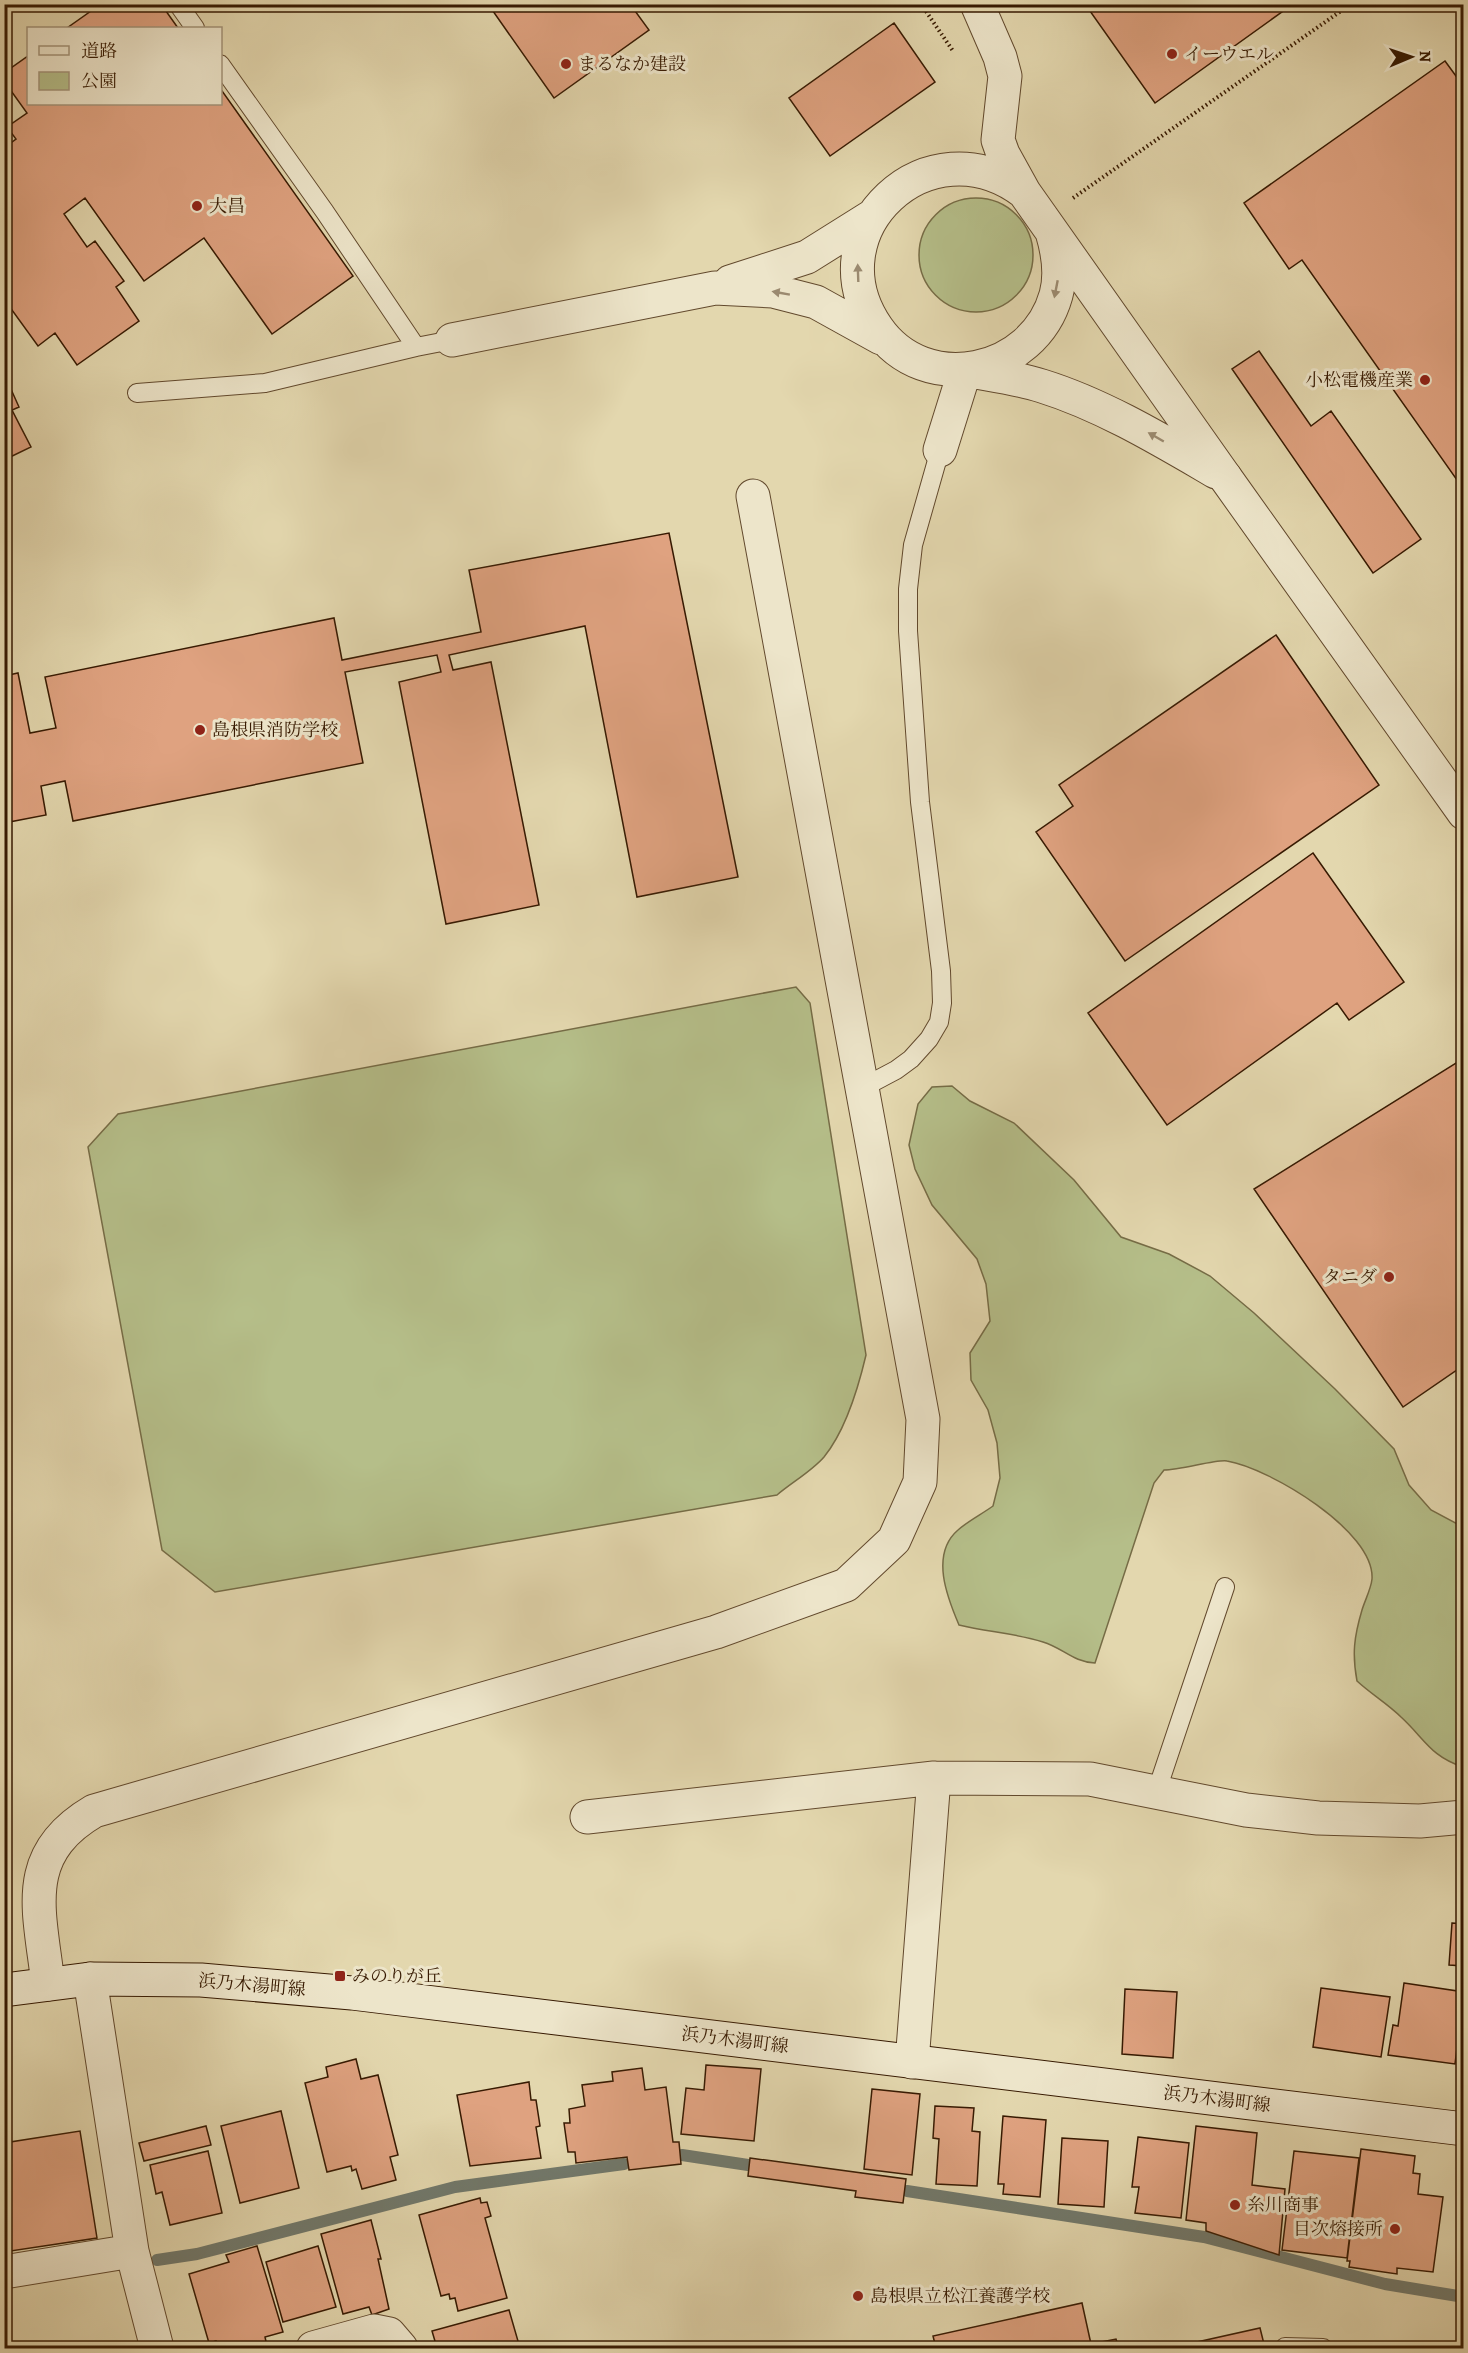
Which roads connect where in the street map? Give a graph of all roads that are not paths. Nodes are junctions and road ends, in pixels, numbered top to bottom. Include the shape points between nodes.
1 (178, 4) edge
2 (977, 4) edge
3 (194, 27) edge
4 (222, 67) edge
5 (1024, 192) junction
6 (874, 215) junction
7 (1053, 232) junction
8 (715, 288) junction
9 (452, 340) joint
10 (891, 343) junction
11 (416, 348) junction
12 (966, 370) junction
13 (137, 393) dead end
14 (940, 450) joint
15 (1225, 477) junction
16 (753, 496) dead end
17 (1464, 813) edge
18 (862, 1088) junction
19 (1225, 1587) dead end
20 (934, 1778) junction
21 (1156, 1793) junction
22 (587, 1817) dead end
23 (1464, 1817) edge
24 (90, 1980) junction
25 (48, 1984) junction
26 (4, 1990) edge
27 (912, 2062) junction
28 (1464, 2129) edge
29 (132, 2251) junction
30 (4, 2272) edge
31 (1285, 2347) dead end
32 (157, 2349) edge
33 (313, 2349) edge
34 (401, 2349) edge
35 (1323, 2349) edge

1 - 3 lane
2 - 5 street via 1005,76 998,140
4 - 11 lane
5 - 6 street via 986,172 943,169 898,188
5 - 7 street
6 - 8 street via 807,257 747,274
10 -> 6 street via 866,310 858,280 860,249
7 -> 12 street via 1058,280 1053,304 1043,324 1014,354
7 - 15 street
8 - 9 street
10 -> 8 street via 816,302 773,291
9 - 11 lane
10 - 12 street via 926,364
11 - 13 lane via 265,383
12 - 14 street
15 -> 12 street via 1144,430 1070,396
14 - 18 lane via 913,545 908,631 920,802 942,1003 939,1022 929,1040 896,1070
15 - 17 street
16 - 18 street
18 - 25 street via 923,1419 920,1482 894,1540 846,1585 716,1632 94,1810 71,1824 47,1854 38,1900
19 - 21 lane
20 - 21 street via 1090,1779
20 - 22 street
20 - 27 street
21 - 23 street via 1246,1810 1318,1818 1420,1821
24 - 25 street, 浜乃木湯町線
24 - 27 street, 浜乃木湯町線 via 201,1980 352,1993
24 - 29 street
25 - 26 street, 浜乃木湯町線
27 - 28 street, 浜乃木湯町線
29 - 30 street
29 - 32 street
31 - 35 lane
33 - 34 street via 374,2331 389,2334

